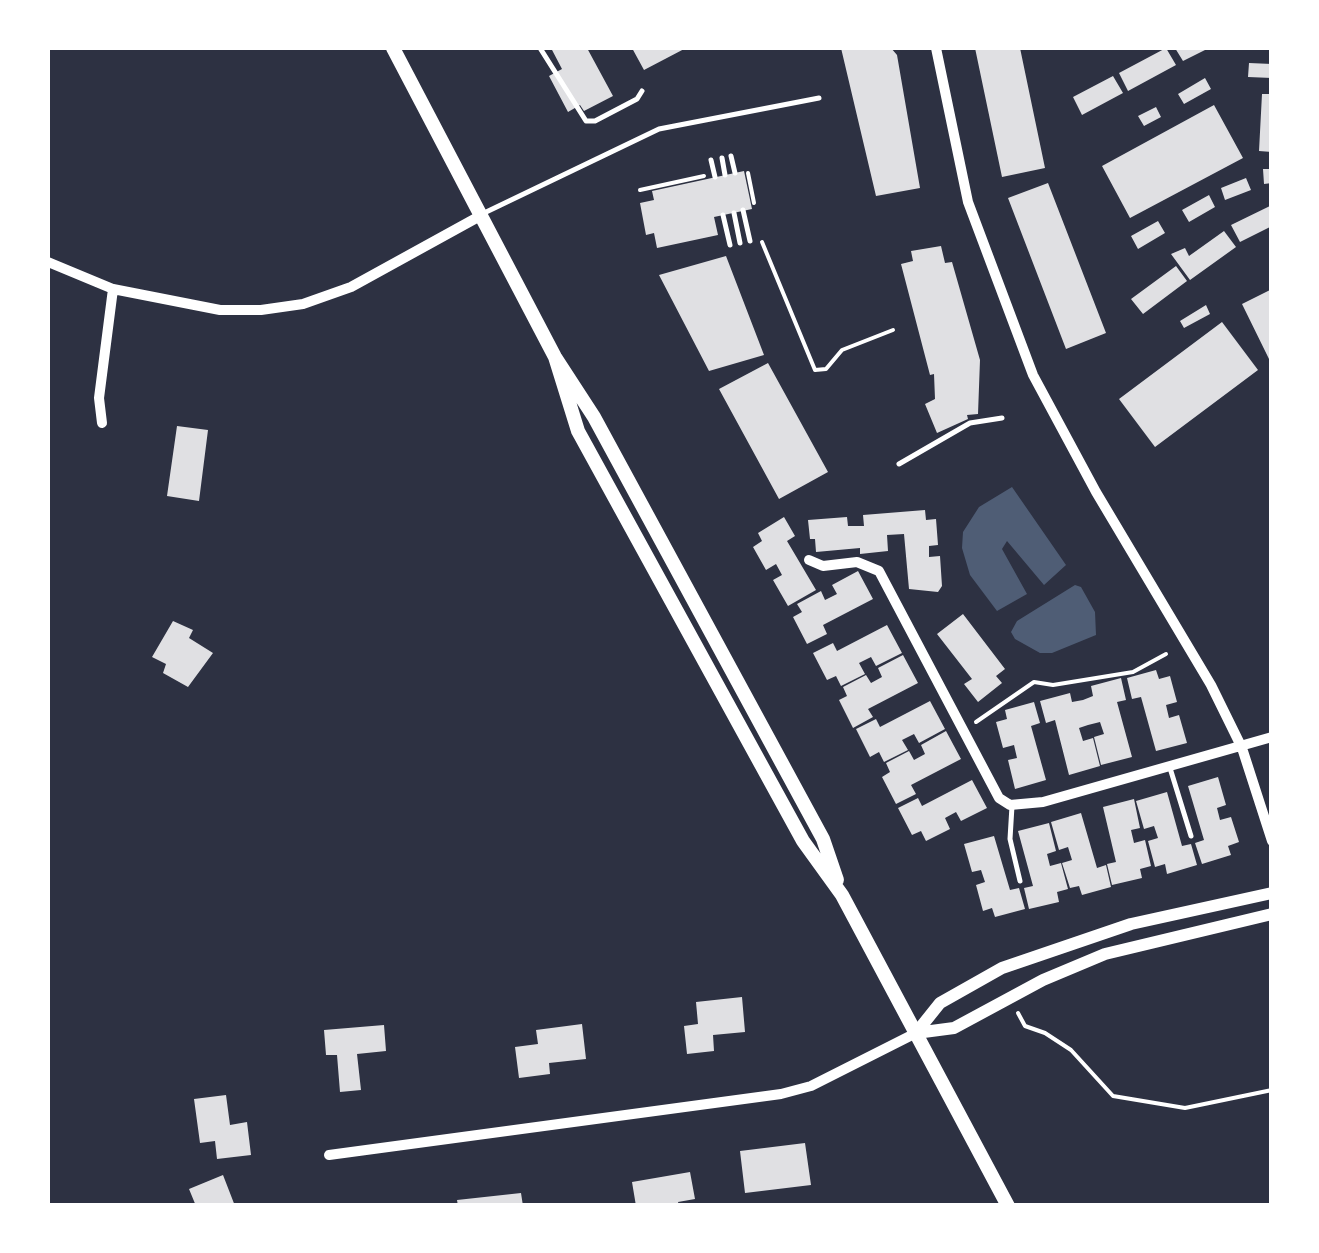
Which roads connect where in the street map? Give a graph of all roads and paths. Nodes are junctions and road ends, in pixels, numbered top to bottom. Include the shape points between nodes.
1 (382, 48) edge
2 (393, 48) edge
3 (540, 48) edge
4 (936, 48) edge
5 (642, 91) dead end
6 (819, 98) dead end
7 (417, 99) junction
8 (732, 156) dead end
9 (722, 158) dead end
10 (712, 160) dead end
11 (735, 171) joint
12 (726, 175) dead end
13 (714, 176) joint
14 (640, 190) dead end
15 (743, 210) dead end
16 (734, 212) dead end
17 (723, 215) dead end
18 (480, 216) junction
19 (758, 220) dead end
20 (762, 238) dead end
21 (750, 240) dead end
22 (740, 242) dead end
23 (730, 246) dead end
24 (48, 262) edge
25 (113, 289) junction
26 (893, 330) dead end
27 (1002, 418) dead end
28 (102, 424) dead end
29 (899, 464) dead end
30 (809, 560) dead end
31 (1166, 654) dead end
32 (963, 730) junction
33 (1272, 738) edge
34 (1242, 748) junction
35 (1170, 768) junction
36 (1012, 806) junction
37 (1191, 836) dead end
38 (1272, 841) edge
39 (1020, 881) dead end
40 (1272, 893) edge
41 (1272, 914) edge
42 (1018, 1013) dead end
43 (916, 1033) junction
44 (1272, 1090) edge
45 (330, 1155) dead end
46 (1008, 1206) edge

1 - 7 main road
2 - 7 main road
3 - 5 lane via 586,121 637,100
4 - 34 street via 968,202 1033,375
6 - 18 lane via 659,129
7 - 18 main road
8 - 11 lane
9 - 12 lane
10 - 13 lane
11 - 19 path via 746,167
13 - 14 path
15 - 21 lane
16 - 22 lane
17 - 23 lane
18 - 25 street via 351,287 303,304 220,310
18 - 43 main road via 824,839 842,895
20 - 26 path via 816,370 842,350
24 - 25 street
25 - 28 street via 98,398
27 - 29 lane via 970,423
30 - 32 street via 823,566 858,562 878,571
31 - 32 path via 1133,672 1034,682
32 - 36 street via 999,798
33 - 34 street
34 - 35 street
34 - 38 street
35 - 36 street
35 - 37 lane
36 - 39 lane via 1008,822
40 - 43 street via 1132,924 1002,968 940,1003
41 - 43 street via 1105,954 954,1028
42 - 44 path via 1026,1026 1071,1050 1113,1096 1185,1108
43 - 45 street via 811,1086 781,1094
43 - 46 main road

